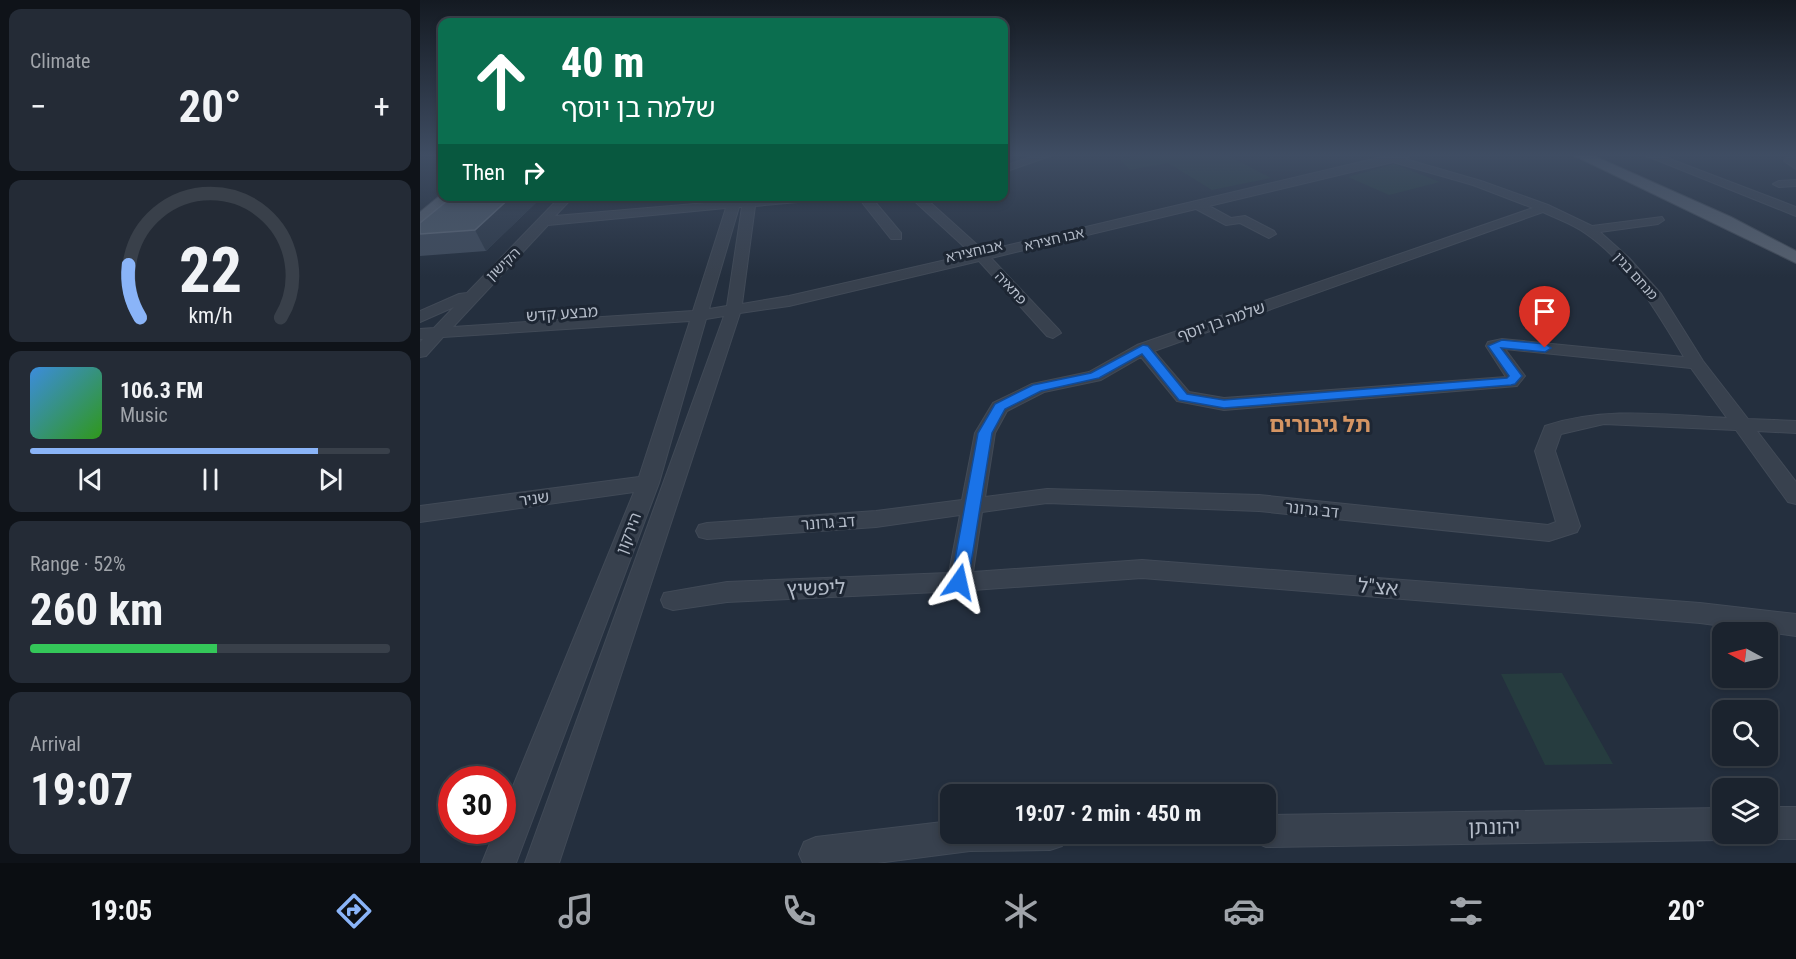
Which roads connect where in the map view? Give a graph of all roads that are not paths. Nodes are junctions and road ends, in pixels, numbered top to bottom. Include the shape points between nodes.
1 (436, 196) edge
2 (1223, 196) edge
3 (1513, 196) edge
4 (1671, 196) edge
5 (1689, 196) edge
6 (1762, 196) edge
7 (1796, 197) edge
8 (1772, 200) junction
9 (444, 201) edge
10 (564, 201) edge
11 (733, 201) edge
12 (742, 201) edge
13 (742, 201) edge
14 (867, 201) edge
15 (921, 201) edge
16 (1754, 202) dead end
17 (1194, 203) junction
18 (1544, 208) junction
19 (420, 209) edge
20 (1796, 212) edge
21 (420, 220) edge
22 (1658, 220) dead end
23 (547, 221) junction
24 (1590, 231) junction
25 (1269, 234) dead end
26 (896, 236) dead end
27 (1796, 245) edge
28 (979, 254) junction
29 (1796, 258) edge
30 (479, 287) junction
31 (734, 304) junction
32 (703, 309) junction
33 (420, 317) edge
34 (450, 320) junction
35 (420, 322) edge
36 (438, 333) junction
37 (1053, 333) dead end
38 (421, 344) edge
39 (1143, 349) junction
40 (1696, 363) junction
41 (1739, 423) junction
42 (1796, 427) edge
43 (648, 483) junction
44 (1796, 497) edge
45 (974, 506) junction
46 (420, 514) edge
47 (707, 531) dead end
48 (959, 582) junction
49 (674, 600) dead end
50 (1796, 625) edge
51 (1778, 823) edge
52 (1796, 823) edge
53 (1712, 824) edge
54 (1276, 831) edge
55 (940, 839) edge
56 (816, 854) dead end
57 (499, 863) edge
58 (542, 863) edge

1 - 19 main road
2 - 17 street, אבו חצירא
3 - 18 street, מנחם בגין
4 - 29 main road
5 - 27 main road
6 - 8 street
7 - 8 street
8 - 16 street
8 - 20 street
9 - 21 main road
10 - 23 street, הקישון
11 - 23 street
12 - 31 street, הירקון
13 - 32 street, הירקון
14 - 26 street
15 - 28 street, פתאיה
17 - 25 street via 1230,222 1241,219
17 - 28 street, אבו חצירא
18 - 24 street, מנחם בגין
18 - 39 street, שלמה בן יוסף
22 - 24 street
23 - 30 street, הקישון
24 - 40 street, מנחם בגין via 1656,297
28 - 31 street, אבו חצירא via 789,301
28 - 37 street, פתאיה
30 - 33 street
30 - 34 street, הקישון
31 - 32 street, אבו חצירא
31 - 58 street, הירקון
32 - 34 street, מבצע קדש
32 - 36 street, מבצע קדש
32 - 43 street, הירקון
34 - 35 street, מבצע קדש
34 - 36 street, הקישון
36 - 38 street, הקישון
39 - 40 street via 1183,397 1224,404 1511,382 1515,376 1494,346 1502,344
39 - 45 street, שלמה בן יוסף via 1095,376 1038,388 1000,407 985,433
40 - 41 street, מנחם בגין
41 - 42 street, דב גרונר
41 - 44 street, מנחם בגין
41 - 45 street, דב גרונר via 1605,418 1552,430 1545,451 1569,526 1549,533 1259,503 1047,496
43 - 46 street, שניר
43 - 57 street, הירקון
45 - 47 street, דב גרונר via 876,519
45 - 48 street, שלמה בן יוסף
48 - 49 street, ליפשיץ via 727,592
48 - 50 street, אצ"ל via 1142,569 1688,612
51 - 52 street
53 - 54 street, יהונתן
55 - 56 street

